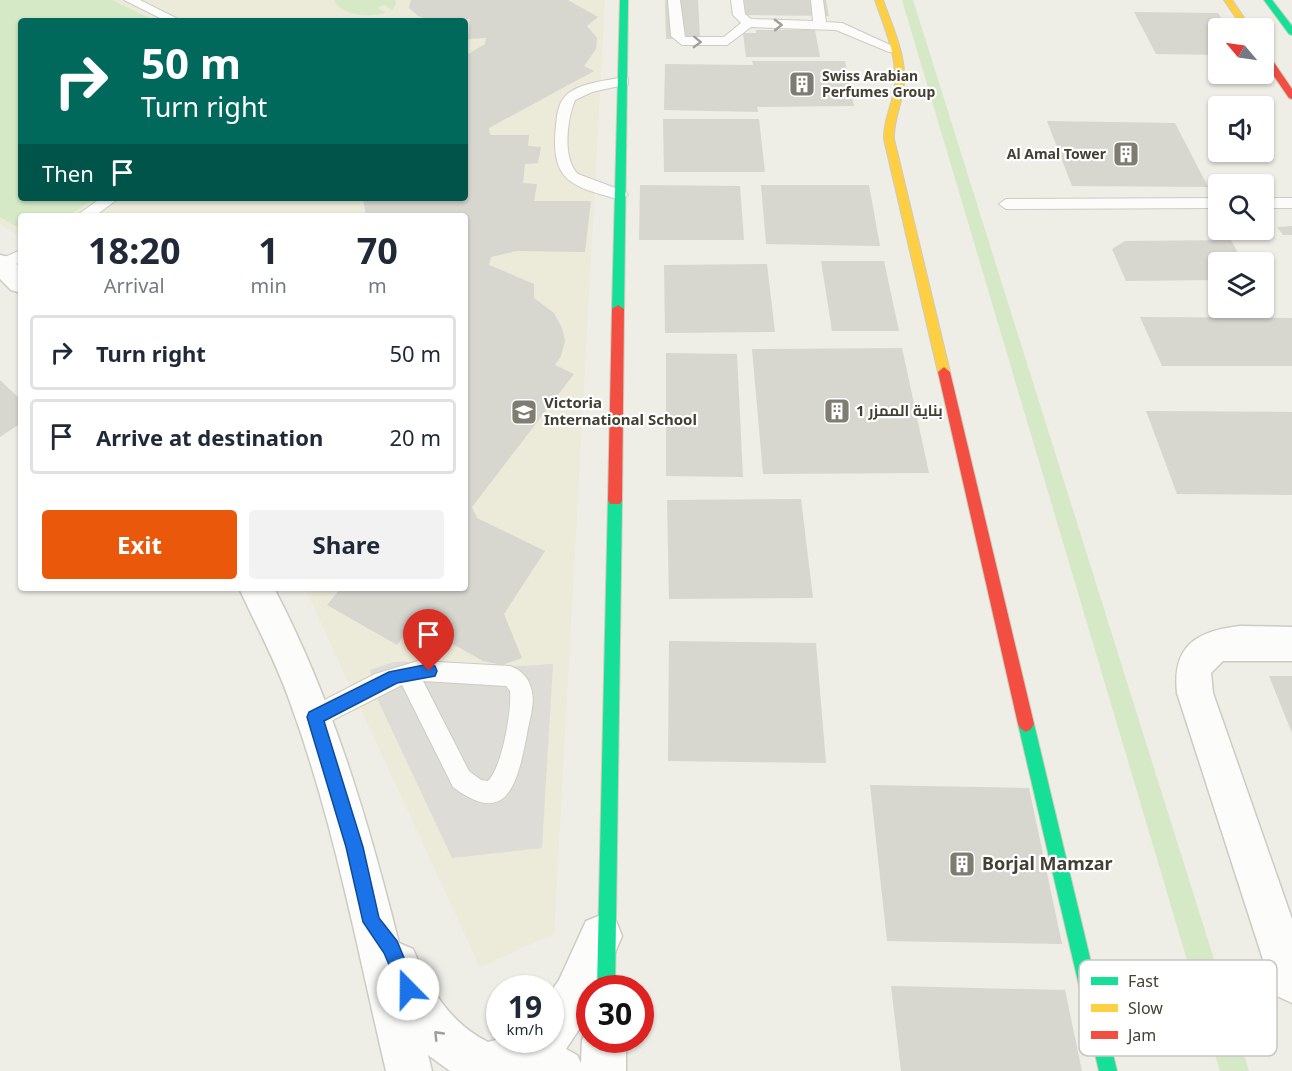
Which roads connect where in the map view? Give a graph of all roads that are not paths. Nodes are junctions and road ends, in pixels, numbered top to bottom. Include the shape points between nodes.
1 (130, 0) edge
2 (624, 0) edge
3 (674, 0) edge
4 (737, 0) edge
5 (817, 0) edge
6 (879, 0) edge
7 (1228, 0) edge
8 (1268, 0) edge
9 (169, 18) edge
10 (1240, 18) edge
11 (748, 23) junction
12 (820, 25) junction
13 (1292, 32) edge
14 (893, 49) junction
15 (1274, 69) edge
16 (623, 81) junction
17 (1292, 96) edge
18 (621, 195) junction
19 (107, 201) edge
20 (1208, 203) edge
21 (1274, 203) edge
22 (1292, 203) edge
23 (1006, 204) dead end
24 (89, 213) edge
25 (8, 261) edge
26 (18, 278) edge
27 (258, 591) edge
28 (1292, 644) edge
29 (406, 673) junction
30 (315, 717) junction
31 (608, 917) junction
32 (372, 922) junction
33 (1082, 960) edge
34 (606, 975) edge
35 (1292, 981) edge
36 (604, 1053) edge
37 (526, 1055) edge
38 (1104, 1056) edge
39 (409, 1071) edge
40 (603, 1071) edge
41 (1108, 1071) edge

1 - 9 lane
2 - 16 street
3 -> 11 lane via 677,36 682,40 722,42 732,39
4 - 11 lane via 739,15
5 - 12 lane
6 - 14 street
7 - 10 street
8 - 13 street
11 -> 12 lane
12 - 14 lane via 845,28
14 - 33 street via 900,82 887,127
15 - 17 street
16 - 18 street
16 - 18 lane via 568,99 564,109 562,162 573,177
18 - 31 street
19 - 24 lane
20 - 23 lane
21 - 22 lane
25 - 26 street
27 - 30 street
28 - 35 street via 1216,646 1199,655 1191,672
29 - 29 lane via 503,674 516,680 521,699 507,774 498,788 475,790 460,778
29 - 30 lane
30 - 32 street via 355,847
31 - 34 street
31 - 37 street via 575,996
37 -> 32 street via 464,1055 444,1042 426,1023 391,947
32 - 39 street
36 - 40 street
38 - 41 street

